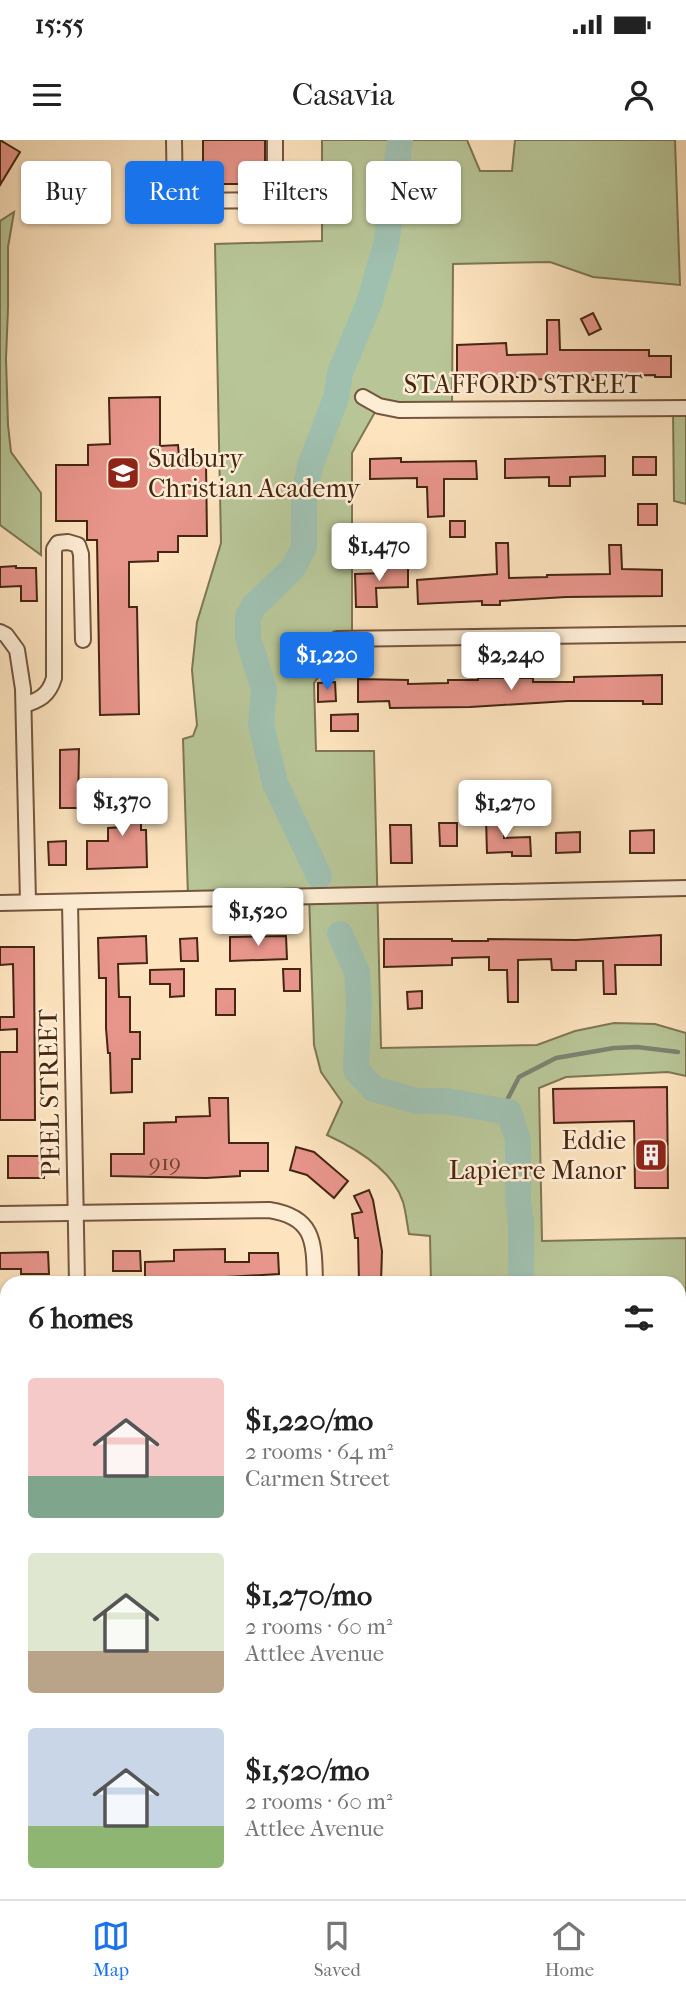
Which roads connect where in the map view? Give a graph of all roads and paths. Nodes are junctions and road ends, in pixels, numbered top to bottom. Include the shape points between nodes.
1 (174, 140) edge
2 (275, 140) edge
3 (363, 397) dead end
4 (686, 408) edge
5 (0, 632) edge
6 (686, 634) edge
7 (337, 639) dead end
8 (83, 640) dead end
9 (24, 705) junction
10 (686, 888) edge
11 (28, 902) junction
12 (71, 902) junction
13 (0, 903) edge
14 (75, 1213) junction
15 (0, 1214) edge
16 (77, 1276) edge
17 (314, 1276) edge

1 - 2 street via 175,201 275,200
3 - 4 street, STAFFORD STREET via 399,410
5 - 9 street via 17,650
6 - 7 street
8 - 9 street via 81,554 78,545 58,543 54,549 54,678 39,700
9 - 11 street
10 - 12 street
11 - 12 street
11 - 13 street
12 - 14 street, PEEL STREET
14 - 15 street
14 - 16 street, PEEL STREET
14 - 17 street via 289,1213 310,1236

